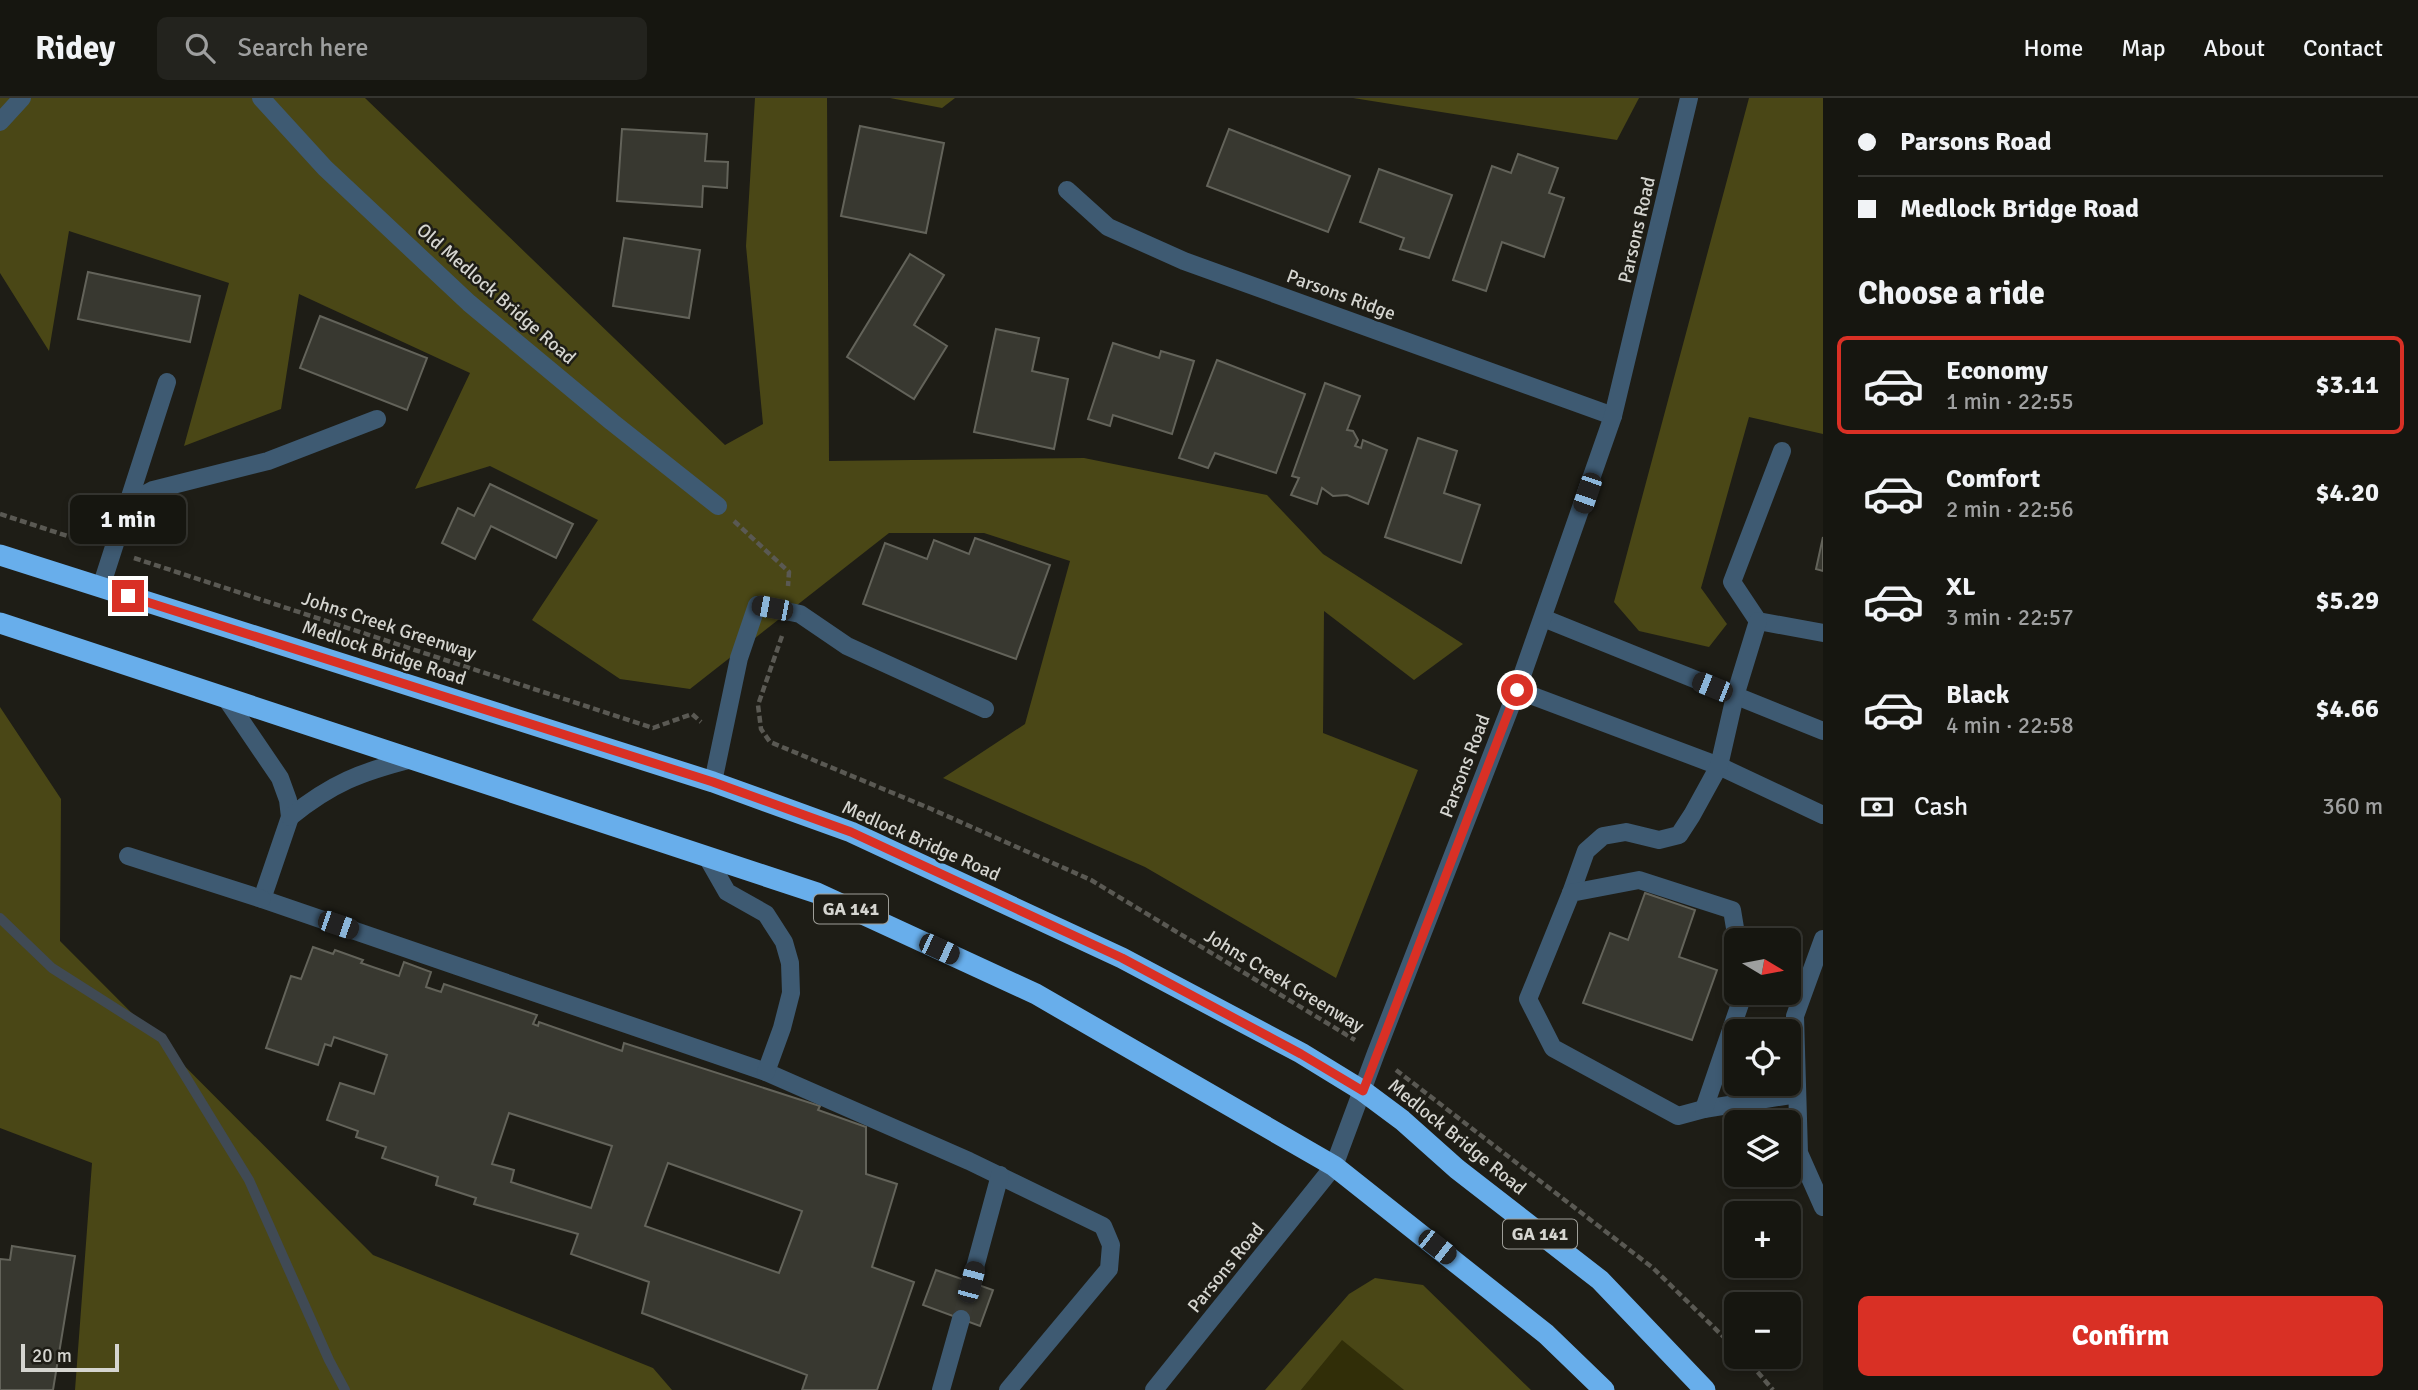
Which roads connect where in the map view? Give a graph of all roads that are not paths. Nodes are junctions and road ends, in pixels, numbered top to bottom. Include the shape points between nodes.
1 (22, 98) edge
2 (261, 98) edge
3 (1689, 98) edge
4 (0, 122) edge
5 (1067, 190) dead end
6 (167, 382) dead end
7 (1613, 416) junction
8 (377, 419) dead end
9 (1782, 451) dead end
10 (129, 503) junction
11 (718, 506) road end
12 (0, 555) edge
13 (101, 587) junction
14 (1543, 618) junction
15 (1758, 621) junction
16 (0, 623) edge
17 (1823, 633) edge
18 (1517, 690) junction
19 (1735, 696) junction
20 (225, 697) junction
21 (985, 709) dead end
22 (1823, 731) edge
23 (412, 759) junction
24 (1718, 765) junction
25 (713, 782) junction
26 (1823, 815) edge
27 (290, 817) junction
28 (128, 856) dead end
29 (707, 857) junction
30 (1571, 893) junction
31 (262, 899) junction
32 (1735, 928) edge
33 (1823, 939) edge
34 (1740, 1005) edge
35 (1796, 1019) edge
36 (766, 1072) junction
37 (1363, 1091) junction
38 (1785, 1096) edge
39 (1797, 1096) edge
40 (1704, 1109) junction
41 (1334, 1166) junction
42 (999, 1175) junction
43 (1823, 1208) edge
44 (971, 1282) tunnel mouth
45 (961, 1319) tunnel mouth
46 (941, 1390) edge
47 (1008, 1390) edge
48 (1154, 1390) edge
49 (1604, 1390) edge
50 (1705, 1390) edge

1 - 4 street
2 - 11 street, Old Medlock Bridge Road via 325,168 469,303
3 - 7 street, Parsons Road
5 - 7 street, Parsons Ridge via 1108,227 1184,261
6 - 10 street
7 - 14 street, Parsons Road
8 - 10 street via 268,461 153,490
9 - 15 street via 1732,582
10 - 13 street
12 - 13 highway, Medlock Bridge Road / GA 141
13 - 25 highway, Medlock Bridge Road / GA 141
14 - 18 street, Parsons Road
14 - 19 street
15 - 17 street
15 - 19 street
16 - 20 highway, GA 141
18 - 24 street
18 - 37 street, Parsons Road
19 - 22 street
19 - 24 street
20 - 23 highway, GA 141
20 - 27 street via 280,778
21 - 25 street via 847,646 800,614 757,605 739,658
23 - 27 street via 366,771 330,787
23 - 29 highway, GA 141
24 - 26 street
24 - 30 street via 1679,835 1659,840 1626,832 1603,836 1586,851
25 - 37 highway, Medlock Bridge Road / GA 141 via 851,832 1122,958
27 - 31 street
28 - 31 street
29 - 36 street via 727,892 766,914 784,942 790,963 790,993
29 - 41 highway, GA 141 via 817,893 1036,994
30 - 32 street via 1639,880 1732,909
30 - 40 street via 1528,999 1553,1048 1678,1116
31 - 36 street
33 - 35 street
34 - 40 street
36 - 42 street
37 - 41 street, Parsons Road
37 - 50 highway, Medlock Bridge Road / GA 141 via 1600,1280
38 - 40 street
39 - 43 street via 1799,1153
41 - 48 street, Parsons Road
41 - 49 highway, GA 141 via 1546,1334
42 - 44 street
42 - 47 street via 1104,1226 1111,1245 1109,1269
45 - 46 street

